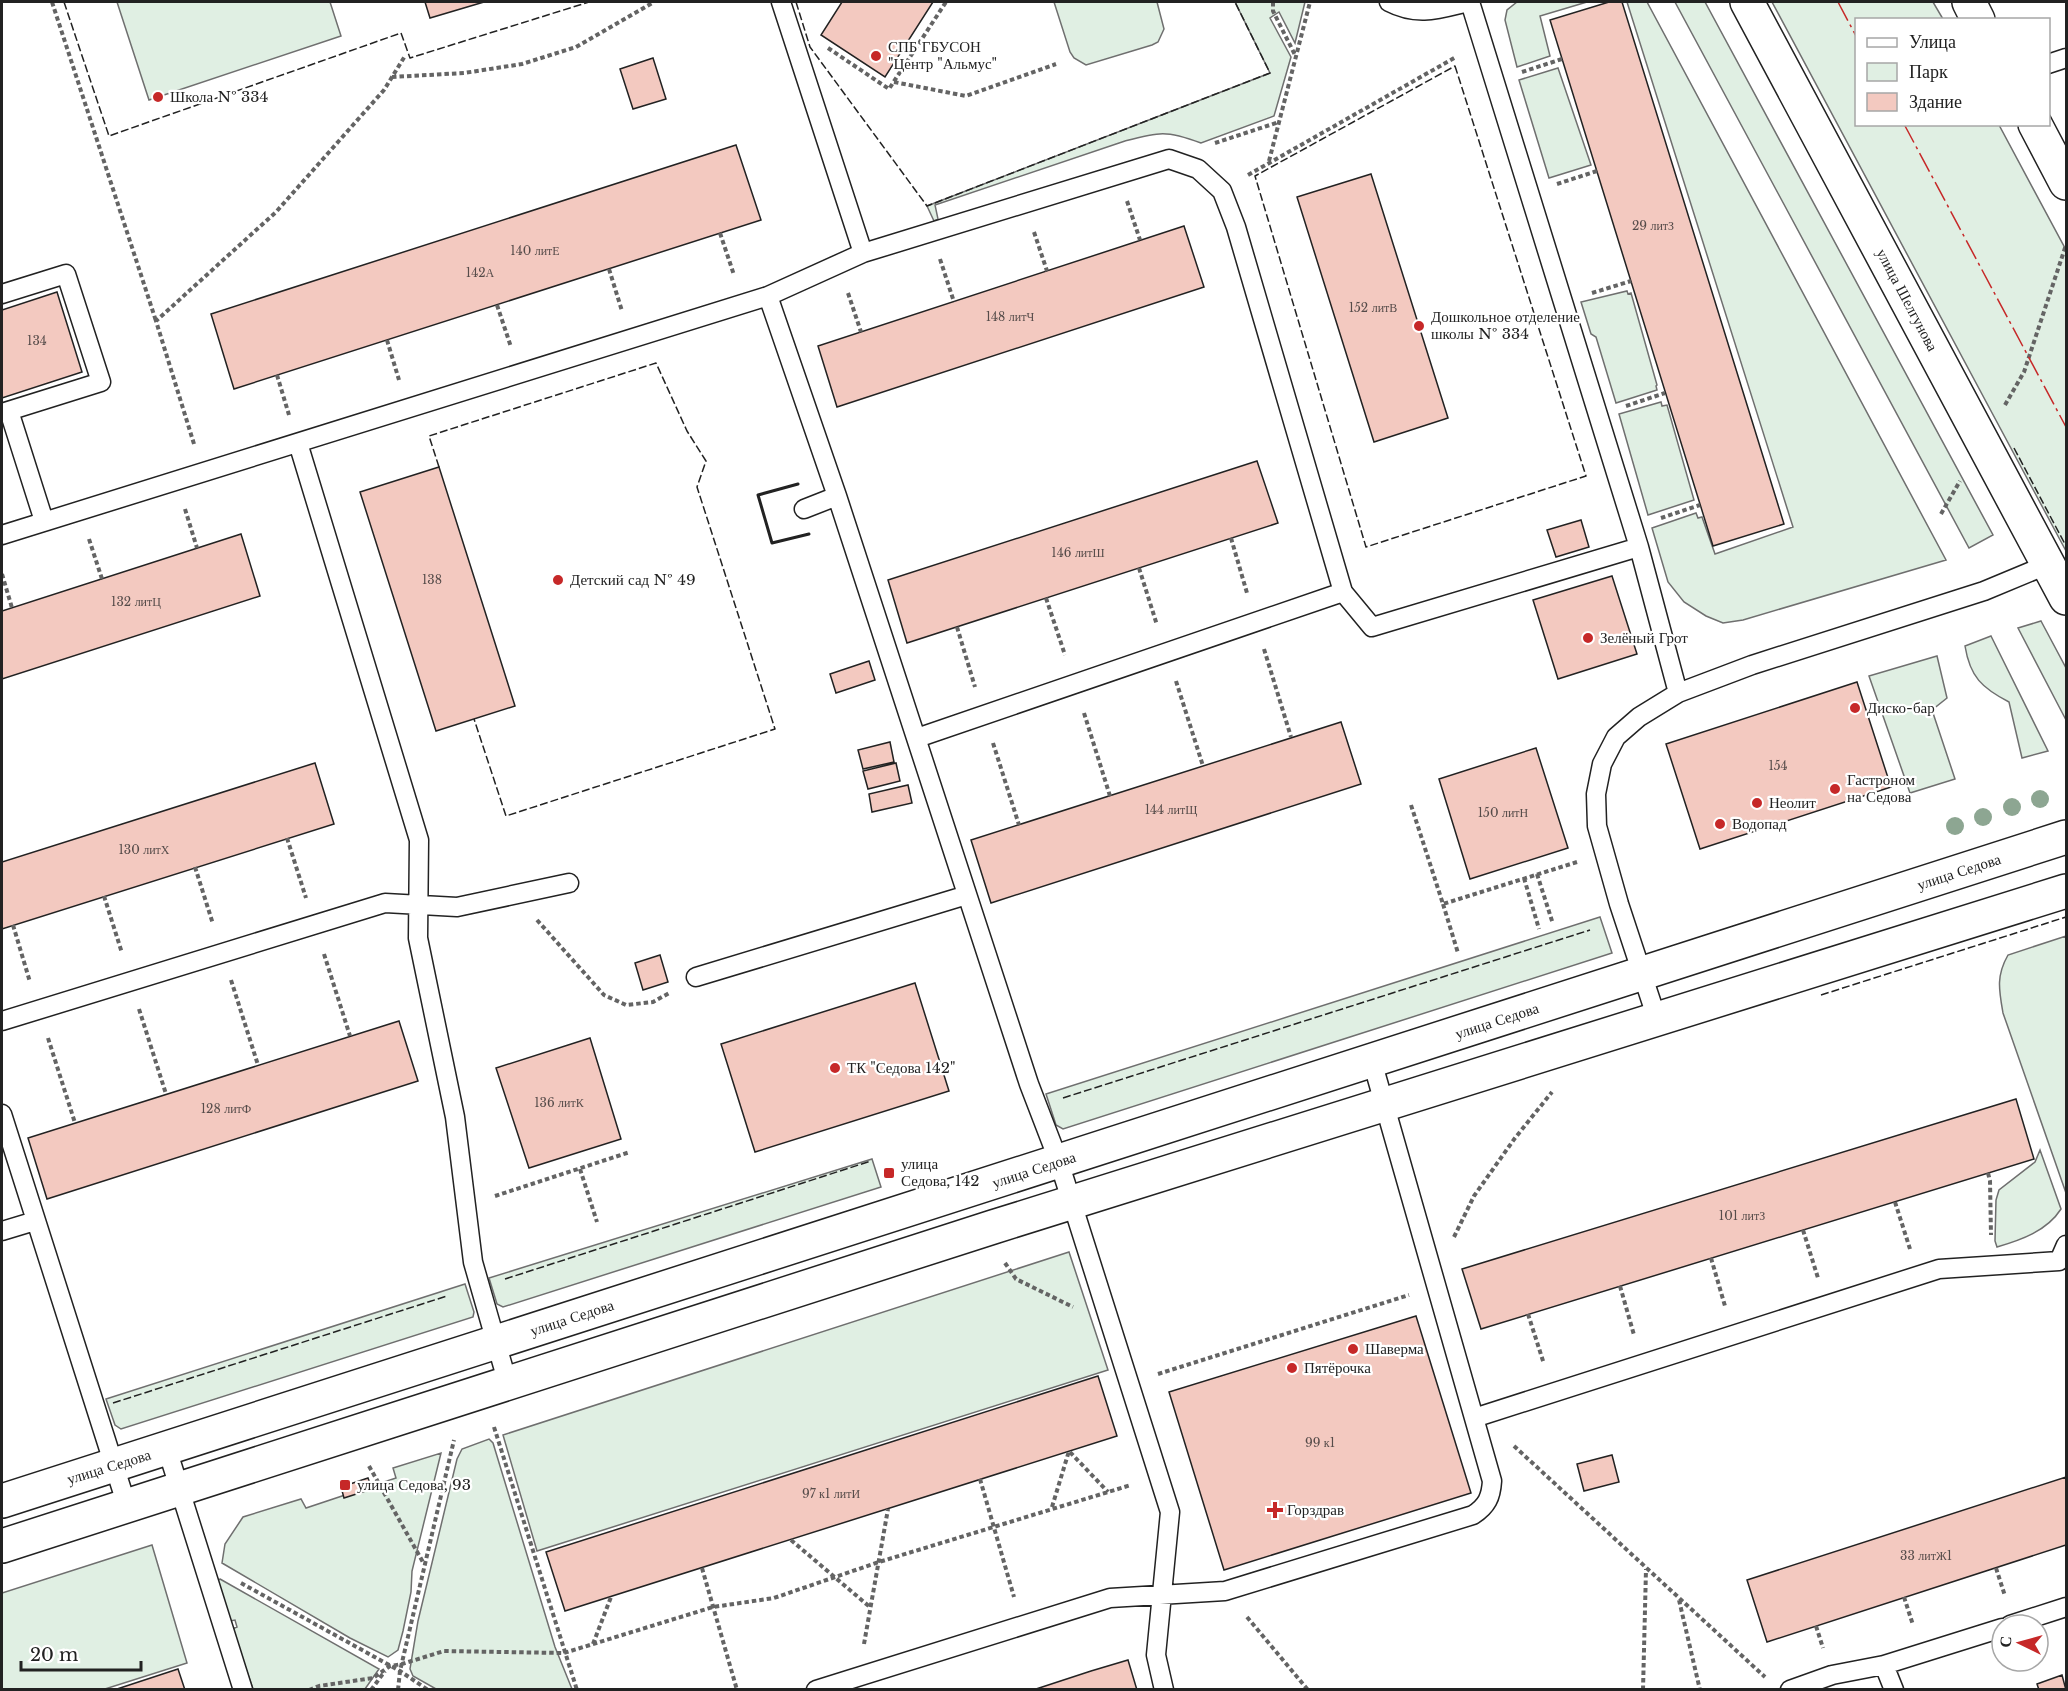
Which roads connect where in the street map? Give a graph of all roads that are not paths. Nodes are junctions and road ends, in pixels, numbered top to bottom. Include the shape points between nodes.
1 (781, 2) edge
2 (1389, 2) edge
3 (1469, 2) edge
4 (1747, 2) edge
5 (1969, 2) edge
6 (1977, 18) edge
7 (2067, 58) edge
8 (2050, 64) edge
9 (2036, 126) edge
10 (2067, 183) edge
11 (864, 253) junction
12 (2, 294) edge
13 (768, 296) junction
14 (5, 412) edge
15 (298, 443) junction
16 (837, 496) junction
17 (804, 508) dead end
18 (44, 521) junction
19 (2, 535) edge
20 (1639, 547) junction
21 (2049, 564) junction
22 (1343, 592) junction
23 (2067, 598) edge
24 (1678, 693) junction
25 (916, 738) junction
26 (2067, 837) edge
27 (569, 883) dead end
28 (2067, 891) edge
29 (967, 895) junction
30 (418, 905) junction
31 (1642, 974) junction
32 (696, 977) road end
33 (1657, 1019) junction
34 (2, 1021) edge
35 (1372, 1061) junction
36 (1384, 1104) junction
37 (2, 1114) edge
38 (1059, 1162) junction
39 (1072, 1202) junction
40 (34, 1221) junction
41 (2, 1231) edge
42 (2064, 1258) edge
43 (495, 1343) junction
44 (508, 1384) junction
45 (1474, 1418) junction
46 (166, 1449) junction
47 (115, 1465) junction
48 (179, 1489) junction
49 (2, 1501) edge
50 (127, 1506) junction
51 (2, 1546) edge
52 (1162, 1595) junction
53 (2067, 1607) edge
54 (2048, 1613) edge
55 (1990, 1632) edge
56 (1884, 1665) junction
57 (840, 1686) edge
58 (243, 1689) edge
59 (816, 1689) edge
60 (1164, 1689) edge
61 (1790, 1689) edge
62 (1894, 1689) edge

1 - 11 lane
2 - 3 lane via 1401,8 1431,12
3 - 20 lane
4 - 21 main road, улица Шелгунова
5 - 6 main road
7 - 8 lane
9 - 10 main road
11 - 13 lane
11 - 22 lane via 1169,159 1198,169 1222,191 1236,227
12 - 14 lane via 66,274 100,382
13 - 15 lane
13 - 16 lane
14 - 18 lane
15 - 18 lane
15 - 30 lane via 419,840
16 - 17 lane
16 - 25 lane
18 - 19 lane
20 - 22 lane via 1372,627
20 - 24 lane
21 - 23 main road, улица Шелгунова
21 - 24 lane via 1984,591 1752,665
22 - 25 lane
24 - 31 lane via 1616,737 1602,764 1596,794 1597,826
25 - 29 lane
26 - 31 main road, улица Седова
27 - 30 lane via 457,907
28 - 33 main road
29 - 32 lane
29 - 38 lane
30 - 34 lane via 385,903
30 - 43 lane via 418,938 455,1117 473,1262
31 - 33 lane
31 - 35 main road, улица Седова
33 - 36 main road
35 - 36 lane
35 - 38 main road, улица Седова
36 - 39 main road
36 - 45 lane
37 - 40 lane
38 - 39 lane
38 - 43 main road, улица Седова
39 - 44 main road
39 - 52 lane via 1170,1512
40 - 41 lane
40 - 47 lane
42 - 45 lane via 1938,1269
43 - 44 lane
43 - 46 main road, улица Седова
44 - 48 main road
45 - 52 lane via 1492,1480 1485,1508 1473,1515 1225,1591
46 - 47 main road, улица Седова
46 - 48 lane
47 - 49 main road, улица Седова
47 - 50 lane
48 - 50 main road
48 - 58 lane
50 - 51 main road
52 - 57 lane via 1110,1598 859,1676
52 - 60 lane via 1156,1655
53 - 54 lane
55 - 56 lane
56 - 61 lane via 1832,1675
56 - 62 lane
57 - 59 lane

